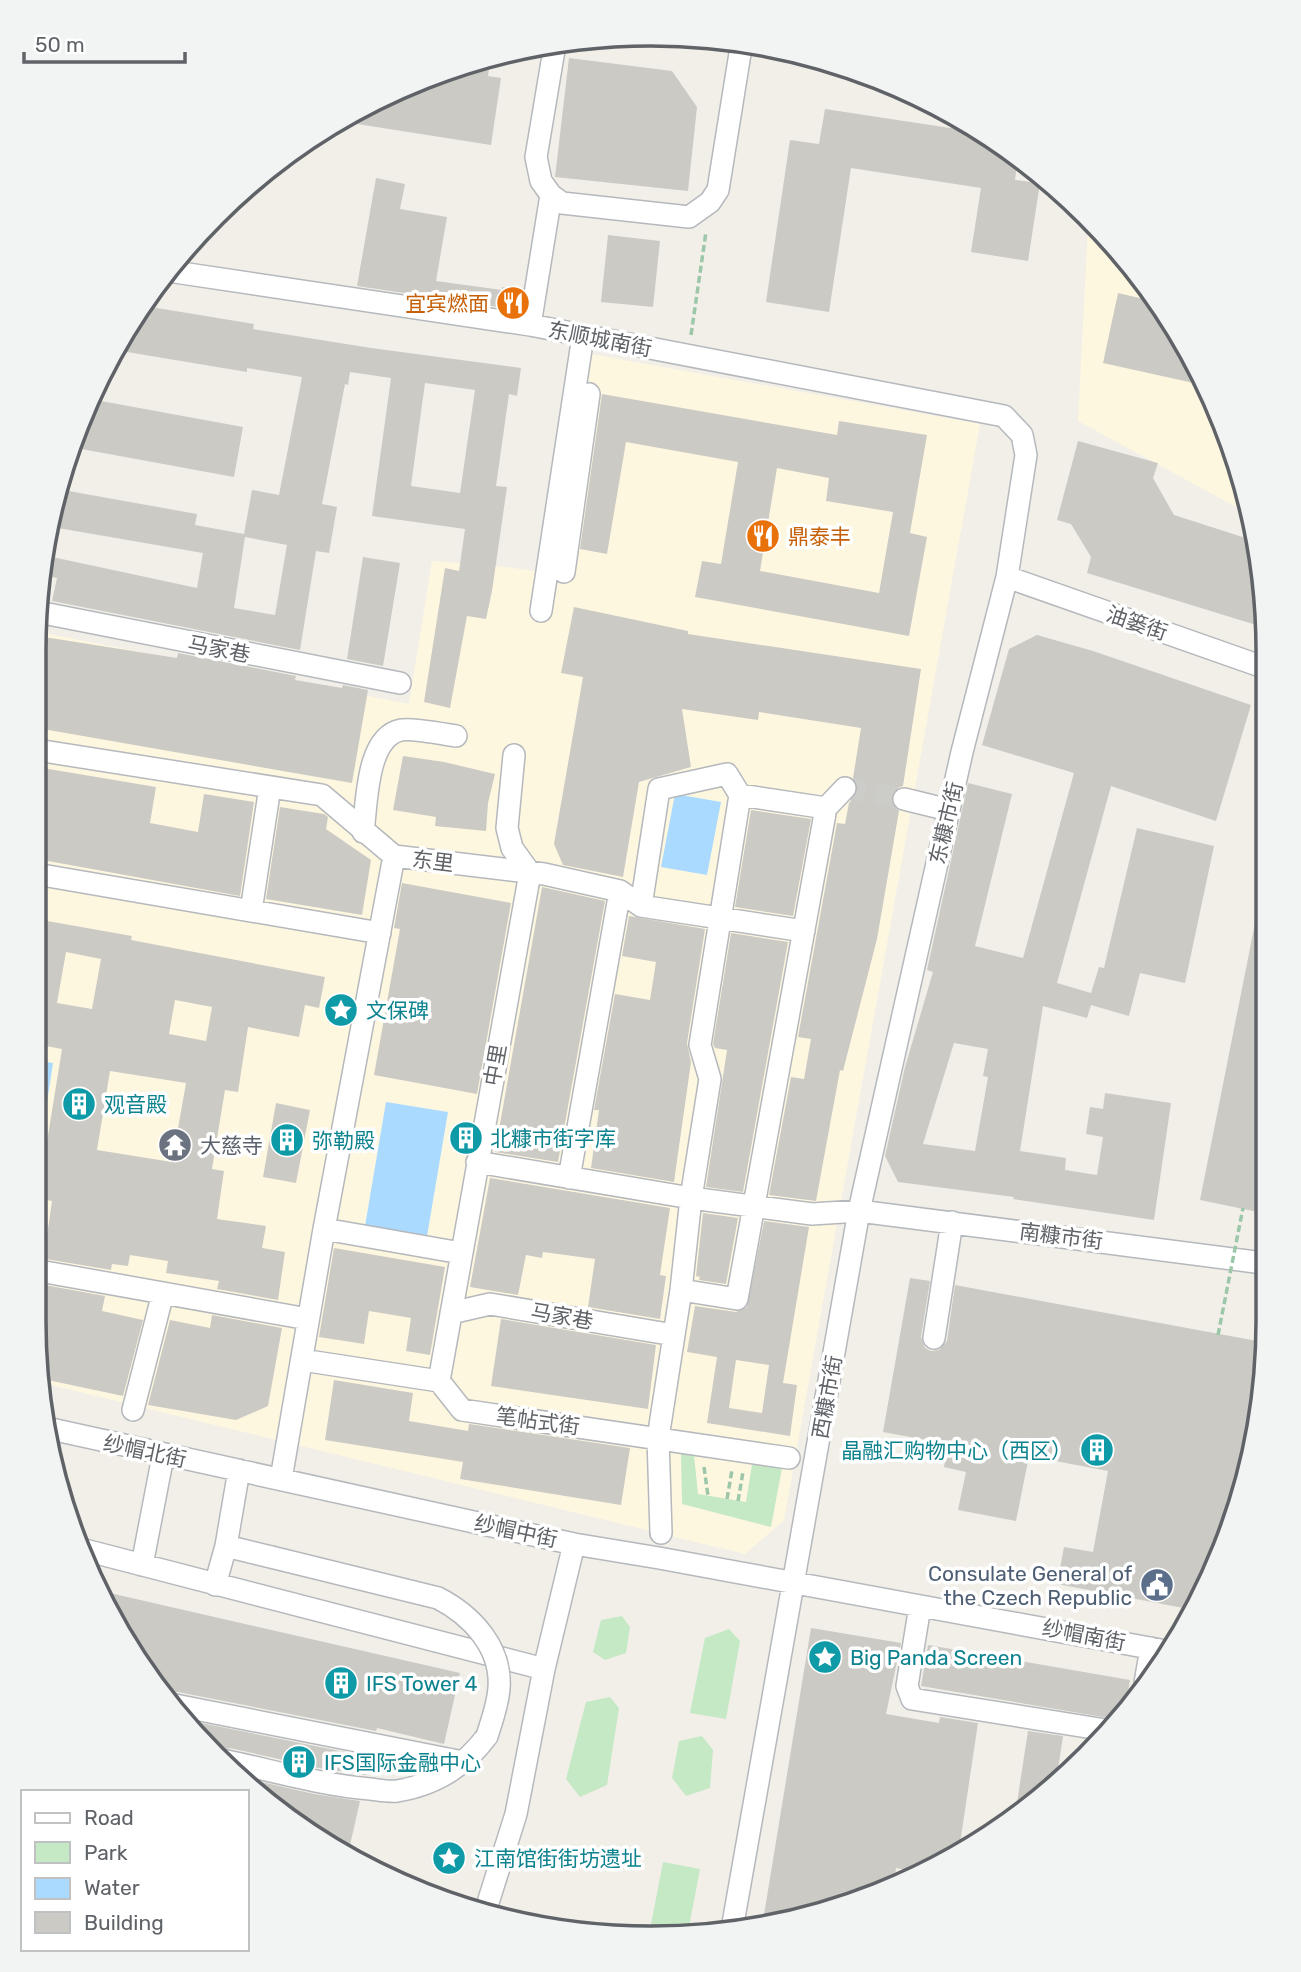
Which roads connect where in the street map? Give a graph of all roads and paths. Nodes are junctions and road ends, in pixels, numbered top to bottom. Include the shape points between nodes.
1 (740, 53) edge
2 (553, 54) edge
3 (551, 195) junction
4 (710, 202) junction
5 (179, 272) edge
6 (530, 325) junction
7 (589, 338) junction
8 (688, 355) junction
9 (1023, 436) joint
10 (564, 572) dead end
11 (1007, 577) junction
12 (541, 611) dead end
13 (47, 614) edge
14 (1256, 664) edge
15 (400, 683) dead end
16 (456, 736) dead end
17 (46, 751) edge
18 (514, 755) dead end
19 (270, 787) junction
20 (845, 788) dead end
21 (740, 795) junction
22 (904, 799) tunnel mouth
23 (826, 808) junction
24 (948, 810) junction
25 (363, 832) junction
26 (394, 856) junction
27 (530, 873) junction
28 (46, 876) edge
29 (620, 891) junction
30 (641, 906) junction
31 (251, 911) junction
32 (722, 919) junction
33 (804, 930) junction
34 (380, 933) junction
35 (477, 1162) junction
36 (569, 1178) junction
37 (691, 1198) junction
38 (754, 1206) junction
39 (1242, 1208) dead end
40 (859, 1211) junction
41 (951, 1222) junction
42 (324, 1229) junction
43 (461, 1253) junction
44 (1256, 1262) edge
45 (46, 1272) edge
46 (681, 1290) junction
47 (163, 1293) junction
48 (451, 1312) junction
49 (308, 1319) junction
50 (674, 1335) junction
51 (1218, 1335) dead end
52 (934, 1339) dead end
53 (302, 1360) junction
54 (439, 1381) junction
55 (133, 1410) dead end
56 (56, 1430) edge
57 (658, 1438) junction
58 (163, 1456) junction
59 (703, 1458) dead end
60 (789, 1458) dead end
61 (734, 1463) dead end
62 (745, 1465) dead end
63 (239, 1470) junction
64 (281, 1479) junction
65 (708, 1496) dead end
66 (727, 1499) dead end
67 (738, 1501) dead end
68 (660, 1534) dead end
69 (574, 1544) junction
70 (226, 1546) junction
71 (92, 1552) edge
72 (142, 1565) junction
73 (794, 1584) junction
74 (215, 1585) junction
75 (400, 1590) dead end
76 (920, 1605) junction
77 (1158, 1650) edge
78 (482, 1653) junction
79 (544, 1670) junction
80 (185, 1707) edge
81 (1097, 1729) edge
82 (463, 1762) junction
83 (239, 1764) edge
84 (488, 1904) edge
85 (734, 1920) edge

1 - 4 street via 718,190
2 - 3 street via 536,157 541,181
3 - 4 street via 562,203 689,217
3 - 6 street
4 - 8 path
5 - 6 street, 东顺城南街
6 - 7 street, 东顺城南街
7 - 8 street, 东顺城南街
7 - 10 street
7 - 12 street
8 - 9 street, 东顺城南街 via 1003,416
9 - 11 street, 东糠市街 via 1026,455
11 - 14 street, 油篓街
11 - 24 street, 东糠市街
13 - 15 street, 马家巷
16 - 25 street via 401,730 384,738 374,756
17 - 19 street, 东里
18 - 27 street via 506,828 512,848
19 - 25 street, 东里 via 322,795
19 - 31 street
20 - 23 street
21 - 23 street
21 - 30 street via 727,774 659,789
21 - 32 street
22 - 24 street
23 - 33 street
24 - 40 street, 东糠市街
25 - 26 street, 东里
26 - 27 street, 东里
26 - 34 street
27 - 29 street, 东里
27 - 35 street, 中里
28 - 31 street
29 - 30 street, 东里
29 - 36 street
30 - 32 street, 东里
31 - 34 street
32 - 33 street, 东里
32 - 37 street via 700,1045 710,1079
33 - 38 street
34 - 42 street
35 - 36 street, 南糠市街
35 - 43 street, 中里
36 - 37 street, 南糠市街
37 - 38 street, 南糠市街
37 - 46 street
38 - 40 street, 南糠市街 via 812,1214
38 - 46 street via 737,1299
39 - 51 path, bridge
40 - 41 street, 南糠市街
40 - 73 street, 西糠市街
41 - 44 street, 南糠市街
41 - 52 street
42 - 43 street
42 - 49 street
43 - 48 street, 中里
45 - 47 street
46 - 50 street
47 - 49 street
47 - 55 street
48 - 50 street, 马家巷 via 490,1304
48 - 54 street, 中里
49 - 53 street
50 - 57 street
53 - 54 street
53 - 64 street
54 - 57 street, 笔帖式街 via 462,1410
56 - 58 street, 纱帽北街
57 - 60 street, 笔帖式街
57 - 68 street
58 - 63 street, 纱帽北街
58 - 72 street
59 - 65 path
61 - 66 path
62 - 67 path
63 - 64 street, 纱帽中街
63 - 70 street
64 - 69 street, 纱帽中街
69 - 73 street, 纱帽中街
69 - 79 street
70 - 74 street
70 - 82 street, bridge via 438,1598 470,1619 491,1650 499,1686 487,1736
71 - 72 street
72 - 74 street
73 - 76 street, 纱帽南街
73 - 85 street, 西糠市街
74 - 78 street
75 - 78 street via 456,1608 481,1634
76 - 77 street, 纱帽南街
76 - 81 street via 907,1686 912,1699
78 - 79 street
79 - 84 street via 516,1814
80 - 82 street
82 - 83 street via 432,1782 395,1792 351,1788

